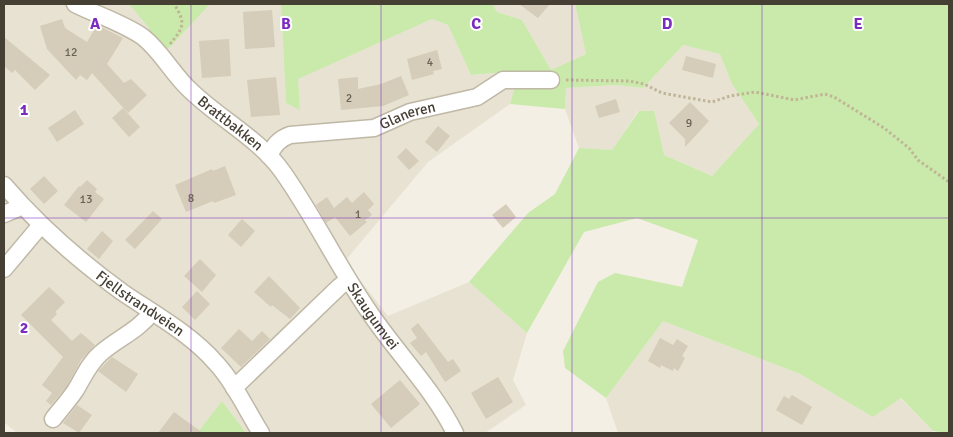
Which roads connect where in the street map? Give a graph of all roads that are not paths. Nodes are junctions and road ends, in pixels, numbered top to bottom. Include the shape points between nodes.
1 (75, 4) edge
2 (551, 80) road end
3 (269, 156) junction
4 (4, 185) edge
5 (20, 204) junction
6 (4, 214) edge
7 (41, 225) junction
8 (4, 270) edge
9 (348, 280) junction
10 (152, 312) junction
11 (234, 388) junction
12 (53, 418) dead end
13 (261, 433) edge
14 (454, 433) edge

1 - 3 street, Brattbakken via 144,38 192,92
2 - 3 street, Glaneren via 503,80 477,97 410,112 374,128 290,135 273,146
3 - 9 street, Brattbakken via 321,232
4 - 5 street, Fjellstrandveien
5 - 6 street
5 - 7 street, Fjellstrandveien
7 - 8 street
7 - 10 street, Fjellstrandveien via 55,240
9 - 11 street, Skaugumvei
9 - 14 street, Skaugumvei via 379,327 435,399
10 - 11 street, Fjellstrandveien via 215,361
10 - 12 street via 134,331 101,353
11 - 13 street, Fjellstrandveien

